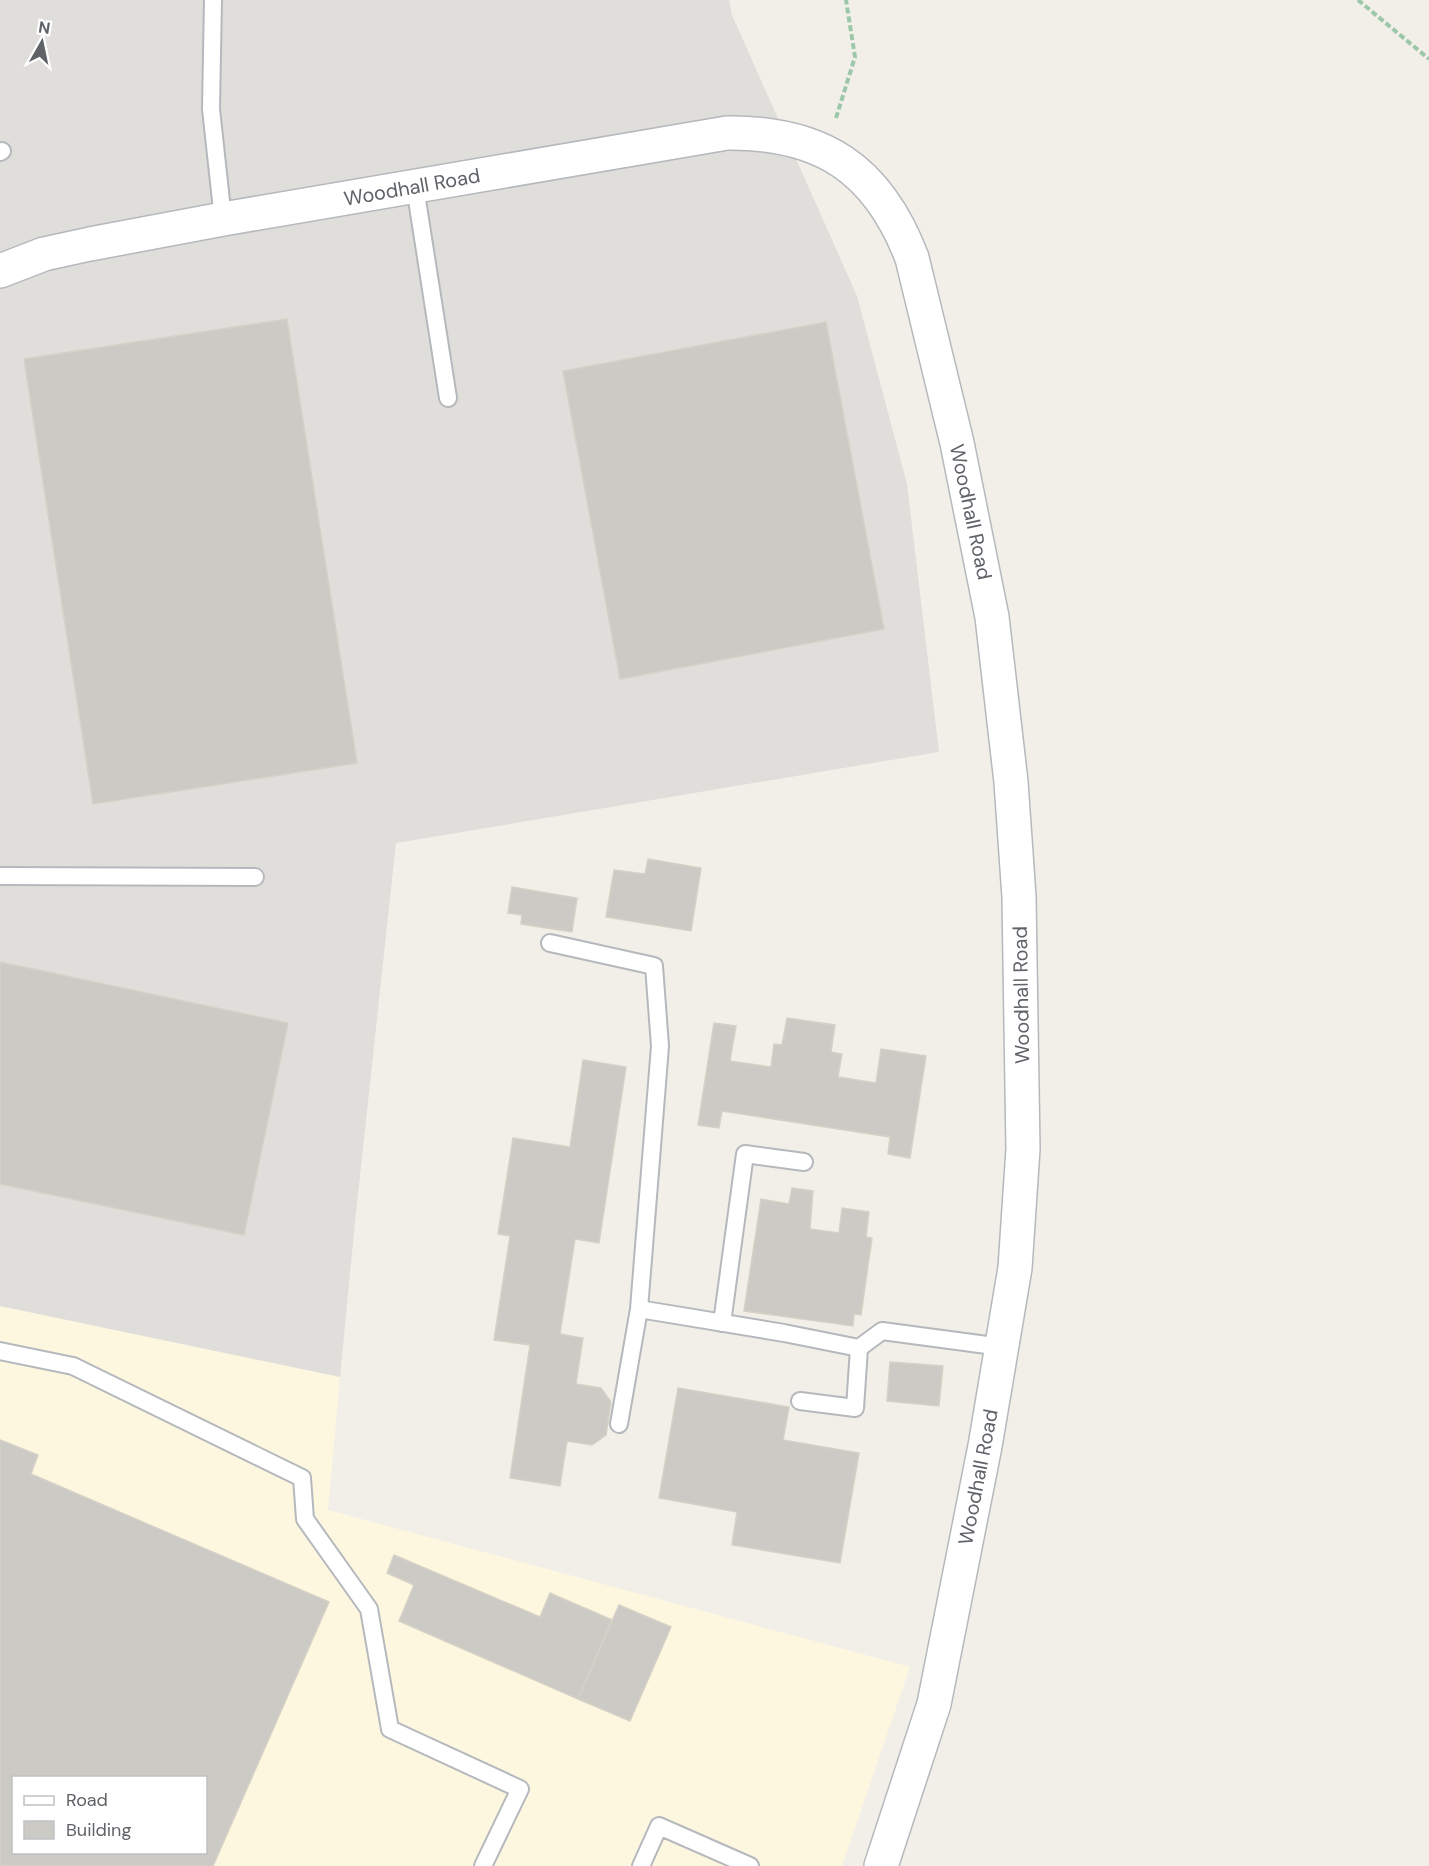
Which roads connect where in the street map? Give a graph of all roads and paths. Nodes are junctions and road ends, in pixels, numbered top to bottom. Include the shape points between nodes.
1 (213, 0) edge
2 (846, 0) edge
3 (1358, 0) edge
4 (1429, 59) edge
5 (826, 152) junction
6 (415, 187) junction
7 (223, 219) junction
8 (1, 267) edge
9 (448, 398) dead end
10 (0, 876) edge
11 (255, 876) dead end
12 (550, 943) dead end
13 (804, 1162) dead end
14 (639, 1309) junction
15 (722, 1323) junction
16 (1002, 1347) junction
17 (859, 1348) junction
18 (0, 1351) edge
19 (800, 1401) dead end
20 (619, 1424) dead end
21 (483, 1866) edge
22 (641, 1866) edge
23 (750, 1866) edge
24 (881, 1866) edge

1 - 7 lane via 211,109
2 - 5 path via 855,57
3 - 4 path
5 - 6 street, Woodhall Road via 778,136 727,133
5 - 16 street, Woodhall Road via 849,167 888,207 912,258 957,443 992,617 1011,782 1019,897 1023,1137 1015,1268
6 - 7 street, Woodhall Road
6 - 9 lane
7 - 8 street, Woodhall Road via 44,254
10 - 11 lane
12 - 14 lane via 654,966 660,1046
13 - 15 lane via 745,1154
14 - 15 lane
14 - 20 lane
15 - 17 lane
16 - 17 lane via 882,1331
16 - 24 street, Woodhall Road via 934,1704
17 - 19 lane via 855,1408
18 - 21 lane via 73,1366 302,1478 305,1520 369,1609 390,1730 520,1789
22 - 23 lane via 659,1826

